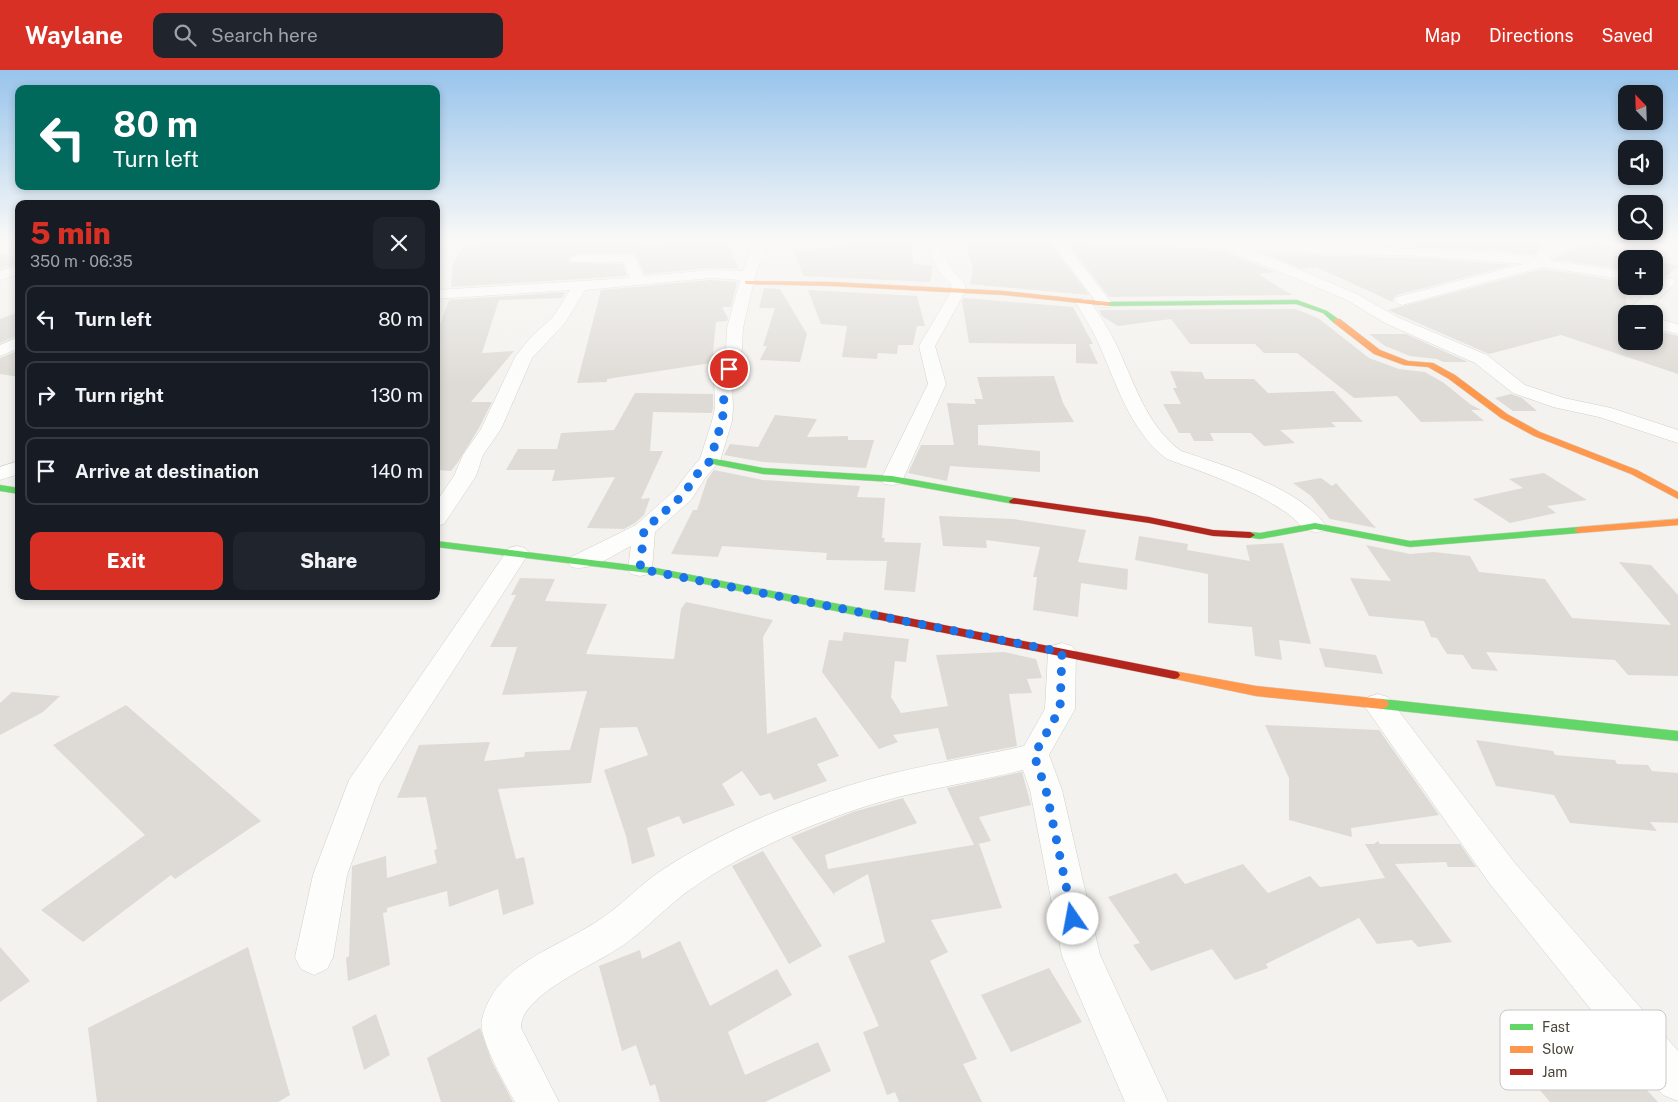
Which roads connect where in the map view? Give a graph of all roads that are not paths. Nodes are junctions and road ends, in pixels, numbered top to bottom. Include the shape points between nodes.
1 (529, 288) edge
2 (579, 288) edge
3 (746, 288) edge
4 (919, 288) edge
5 (1092, 288) edge
6 (1331, 288) edge
7 (1446, 288) edge
8 (1660, 288) edge
9 (958, 290) junction
10 (470, 293) junction
11 (440, 295) edge
12 (1402, 300) dead end
13 (1084, 303) junction
14 (1104, 304) junction
15 (1643, 305) edge
16 (440, 306) edge
17 (1663, 325) edge
18 (1678, 329) edge
19 (15, 344) edge
20 (0, 351) edge
21 (1678, 437) edge
22 (710, 461) junction
23 (15, 468) edge
24 (0, 474) edge
25 (892, 479) junction
26 (1678, 496) edge
27 (440, 513) edge
28 (1678, 522) edge
29 (1315, 526) junction
30 (644, 530) junction
31 (440, 544) edge
32 (517, 553) junction
33 (580, 562) junction
34 (640, 569) junction
35 (1062, 652) junction
36 (1378, 704) junction
37 (1678, 736) edge
38 (1034, 755) junction
39 (314, 957) dead end
40 (1617, 1010) edge
41 (1666, 1068) edge
42 (1678, 1080) edge
43 (538, 1102) edge
44 (1147, 1102) edge

1 - 10 street
2 - 27 street via 560,320 524,357 492,430 473,455 465,476
3 - 22 street via 735,328 729,369 723,379 722,421
4 - 9 street
5 - 14 street
6 - 21 street via 1391,320 1481,359 1519,389 1560,403 1604,412
7 - 12 street
8 - 15 street
9 - 13 street via 1051,297
9 - 25 street via 927,346 937,384
10 - 11 street
10 - 16 street
13 - 14 street
13 - 29 street via 1106,339 1138,412 1163,448 1255,485 1294,507
14 - 26 street via 1297,302 1325,312 1377,352 1407,364 1430,365 1452,377 1504,416 1537,434 1634,472
17 - 18 street
19 - 20 street
22 - 25 street via 763,471
22 - 30 street via 683,495
23 - 24 street
25 - 29 street via 1213,533 1260,536
28 - 29 street via 1410,544
30 - 33 street
30 - 34 street
31 - 32 street
32 - 33 street
32 - 39 street via 365,780 330,875
33 - 34 street
34 - 35 street
35 - 36 street via 1256,691
35 - 38 street via 1060,709
36 - 37 street
36 - 40 street via 1502,873
38 - 43 street via 891,786 778,827 711,858 669,885 608,936 538,975 514,997 501,1022 506,1044
38 - 44 street via 1046,790 1081,956
41 - 42 street

